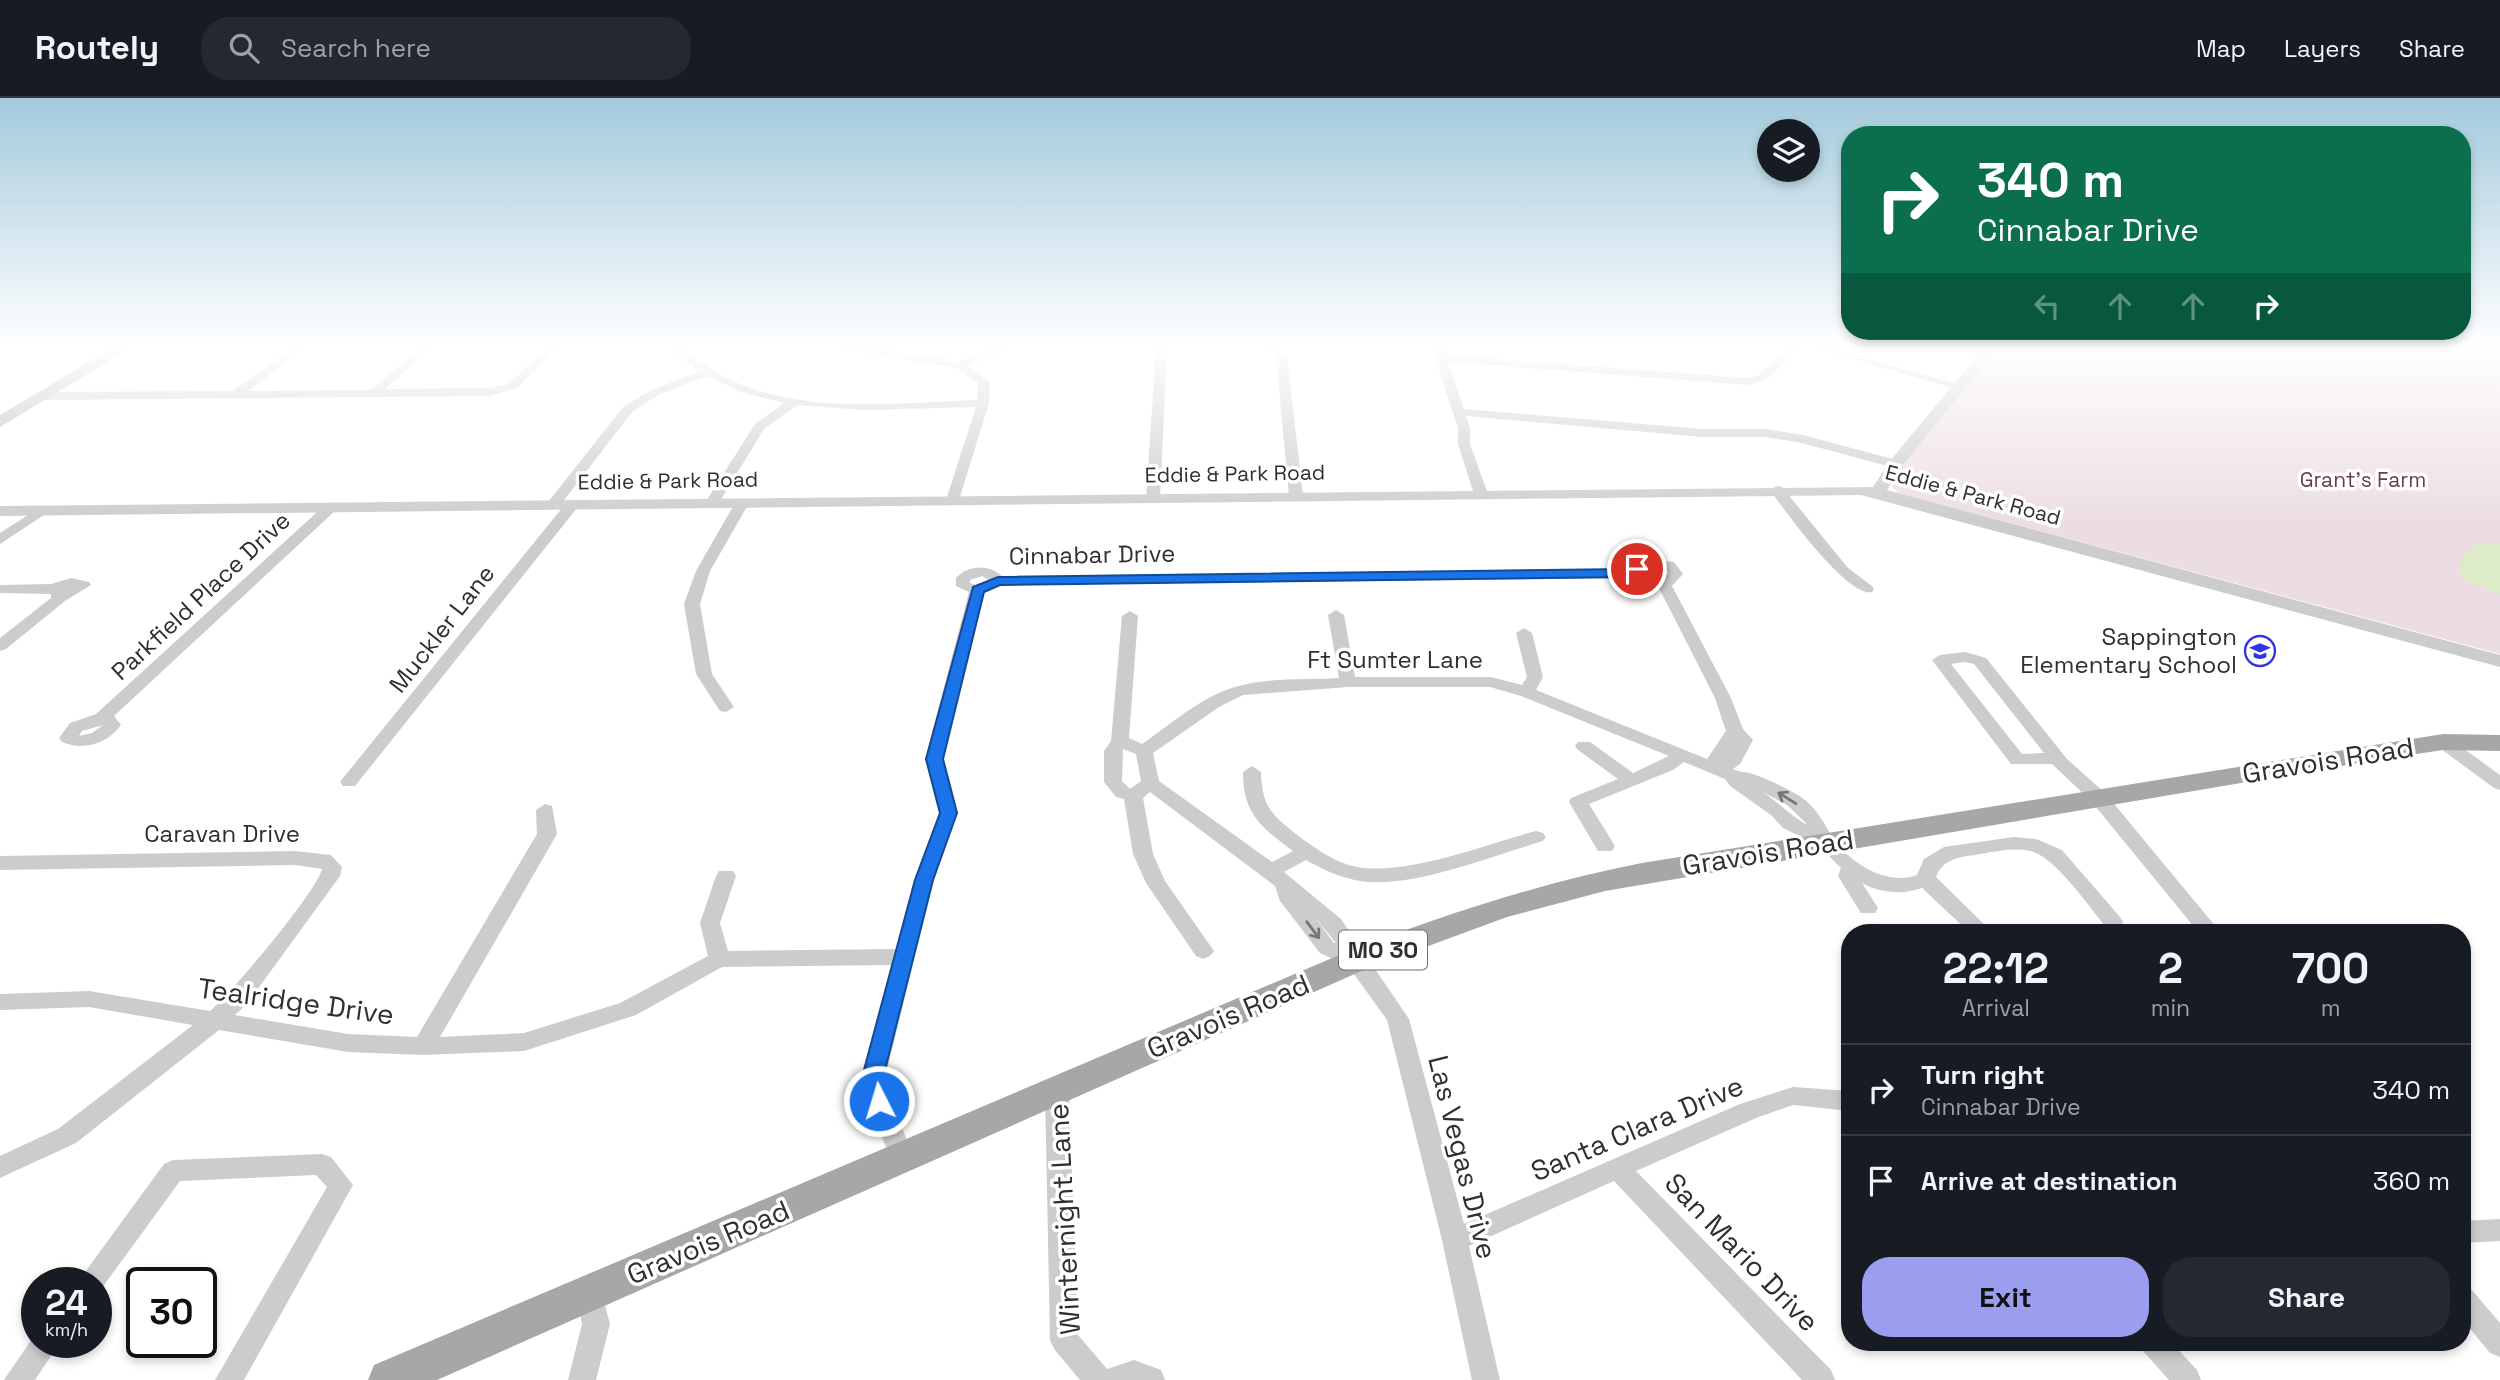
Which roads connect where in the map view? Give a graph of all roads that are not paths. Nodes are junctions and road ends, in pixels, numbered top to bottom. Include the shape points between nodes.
1 (25, 407) edge
2 (632, 407) edge
3 (787, 407) edge
4 (982, 407) edge
5 (1159, 407) edge
6 (1287, 407) edge
7 (1457, 407) edge
8 (1940, 407) edge
9 (1458, 412) junction
10 (0, 422) edge
11 (1895, 464) junction
12 (1777, 490) junction
13 (1878, 492) junction
14 (1481, 494) junction
15 (1296, 496) junction
16 (1153, 498) junction
17 (953, 500) junction
18 (712, 503) junction
19 (742, 503) junction
20 (553, 505) junction
21 (572, 505) junction
22 (331, 507) junction
23 (42, 510) junction
24 (0, 511) edge
25 (0, 540) edge
26 (1632, 573) junction
27 (1657, 581) junction
28 (0, 589) edge
29 (1867, 589) dead end
30 (1336, 615) dead end
31 (1130, 616) dead end
32 (1524, 633) dead end
33 (0, 646) edge
34 (2500, 659) edge
35 (1348, 682) junction
36 (1527, 692) junction
37 (726, 707) dead end
38 (102, 718) dead end
39 (2500, 726) edge
40 (1120, 741) junction
41 (2443, 742) junction
42 (2500, 743) edge
43 (1584, 746) dead end
44 (1144, 751) junction
45 (1682, 755) junction
46 (2057, 758) junction
47 (1252, 772) dead end
48 (1725, 772) junction
49 (1632, 781) junction
50 (349, 782) dead end
51 (1150, 783) junction
52 (2500, 784) edge
53 (1133, 796) junction
54 (2098, 797) junction
55 (545, 810) dead end
56 (1536, 837) dead end
57 (1826, 842) junction
58 (1605, 846) dead end
59 (1305, 852) junction
60 (0, 863) edge
61 (1851, 867) junction
62 (726, 876) dead end
63 (1278, 878) junction
64 (1925, 879) junction
65 (1868, 908) dead end
66 (2113, 922) dead end
67 (1973, 924) edge
68 (2204, 924) edge
69 (1203, 951) dead end
70 (904, 957) junction
71 (719, 960) junction
72 (1356, 961) junction
73 (0, 1002) edge
74 (215, 1021) junction
75 (423, 1046) junction
76 (1057, 1090) junction
77 (1841, 1100) edge
78 (902, 1157) junction
79 (0, 1168) edge
80 (1617, 1168) junction
81 (2500, 1230) edge
82 (2471, 1232) edge
83 (1455, 1240) junction
84 (102, 1267) edge
85 (590, 1293) junction
86 (2471, 1309) edge
87 (2500, 1344) edge
88 (2161, 1351) edge
89 (34, 1358) edge
90 (18, 1380) edge
91 (229, 1380) edge
92 (389, 1380) edge
93 (582, 1380) edge
94 (1098, 1380) edge
95 (1113, 1380) edge
96 (1150, 1380) edge
97 (1486, 1380) edge
98 (1821, 1380) edge
99 (2187, 1380) edge

1 - 10 main road
2 - 20 street
3 - 18 street via 759,427
4 - 17 street
5 - 16 street
6 - 15 street
7 - 9 street
8 - 11 street
9 - 11 street via 1702,433 1765,433
9 - 14 street
11 - 13 street
12 - 13 street, Eddie & Park Road
12 - 14 street, Eddie & Park Road
12 - 29 street via 1843,571
13 - 34 street, Eddie & Park Road
14 - 15 street, Eddie & Park Road
15 - 16 street, Eddie & Park Road
16 - 17 street, Eddie & Park Road
17 - 19 street, Eddie & Park Road
18 - 19 street, Eddie & Park Road
18 - 21 street, Eddie & Park Road
19 - 37 street via 703,571 692,604 704,674
20 - 21 street, Eddie & Park Road
20 - 22 street, Eddie & Park Road
21 - 50 street, Muckler Lane
22 - 23 street, Eddie & Park Road
22 - 38 street, Parkfield Place Drive
23 - 24 street, Eddie & Park Road
23 - 25 street
26 - 27 street, Cinnabar Drive
26 - 27 street, Cinnabar Drive via 1652,564 1669,565 1676,575
26 - 70 street, Cinnabar Drive via 998,581 977,590 934,759 948,813
27 - 48 street via 1723,698 1735,731 1744,740
28 - 33 street via 55,594
30 - 35 street
31 - 40 street
32 - 36 street via 1535,677
35 - 36 street, Ft Sumter Lane via 1491,682
35 - 44 street, Ft Sumter Lane via 1239,691 1213,703
36 - 45 street, Ft Sumter Lane
39 - 41 main road, Gravois Road / MO 30
40 - 44 street
40 - 53 street via 1113,751 1113,782
41 - 42 main road, Gravois Road / MO 30
41 - 52 street
41 - 54 main road, Gravois Road / MO 30
43 - 49 street
44 - 51 street
45 - 48 street, Ft Sumter Lane
45 - 49 street
46 - 46 street via 2017,760 1940,660 1965,657 1980,661
46 - 54 street
47 - 59 street via 1252,799 1258,811
48 - 57 street, Ft Sumter Lane via 1790,824
49 - 58 street via 1578,802
51 - 53 street
51 - 63 street, Las Vegas Drive
53 - 69 street via 1151,873
54 - 57 main road, Gravois Road / MO 30
54 - 68 street
55 - 75 street via 547,834
56 - 59 street via 1378,875 1355,874
57 - 61 street, Ft Sumter Lane
57 - 72 main road, Gravois Road / MO 30 via 1580,885 1490,911
59 - 63 street
60 - 74 street, Caravan Drive via 324,860 332,867 318,894 238,999
61 - 64 street via 1878,883 1909,885
61 - 65 street via 1848,876
62 - 71 street via 710,923
63 - 72 street, Las Vegas Drive via 1327,948
64 - 66 street via 1931,864 1951,852 2014,843 2036,845 2055,855
64 - 67 street
70 - 71 street, Tealridge Drive
70 - 78 street, Cinnabar Drive via 874,1070 879,1101
71 - 75 street, Tealridge Drive via 628,1009 524,1042
72 - 76 main road, Gravois Road / MO 30
72 - 83 street, Las Vegas Drive via 1398,1019
73 - 74 street, Tealridge Drive via 89,999
74 - 75 street, Tealridge Drive via 348,1043
74 - 79 street via 67,1136
76 - 78 main road, Gravois Road / MO 30
76 - 94 street, Winternight Lane via 1064,1340
77 - 80 street, Santa Clara Drive via 1793,1096
78 - 85 main road, Gravois Road / MO 30
80 - 83 street, Santa Clara Drive
80 - 98 street, San Mario Drive
81 - 82 street
83 - 97 street, Las Vegas Drive
84 - 91 street via 173,1171 322,1164 341,1185
85 - 92 main road, Gravois Road / MO 30
85 - 93 street via 596,1324
86 - 87 street
88 - 99 street
89 - 90 street
95 - 96 street via 1135,1374

